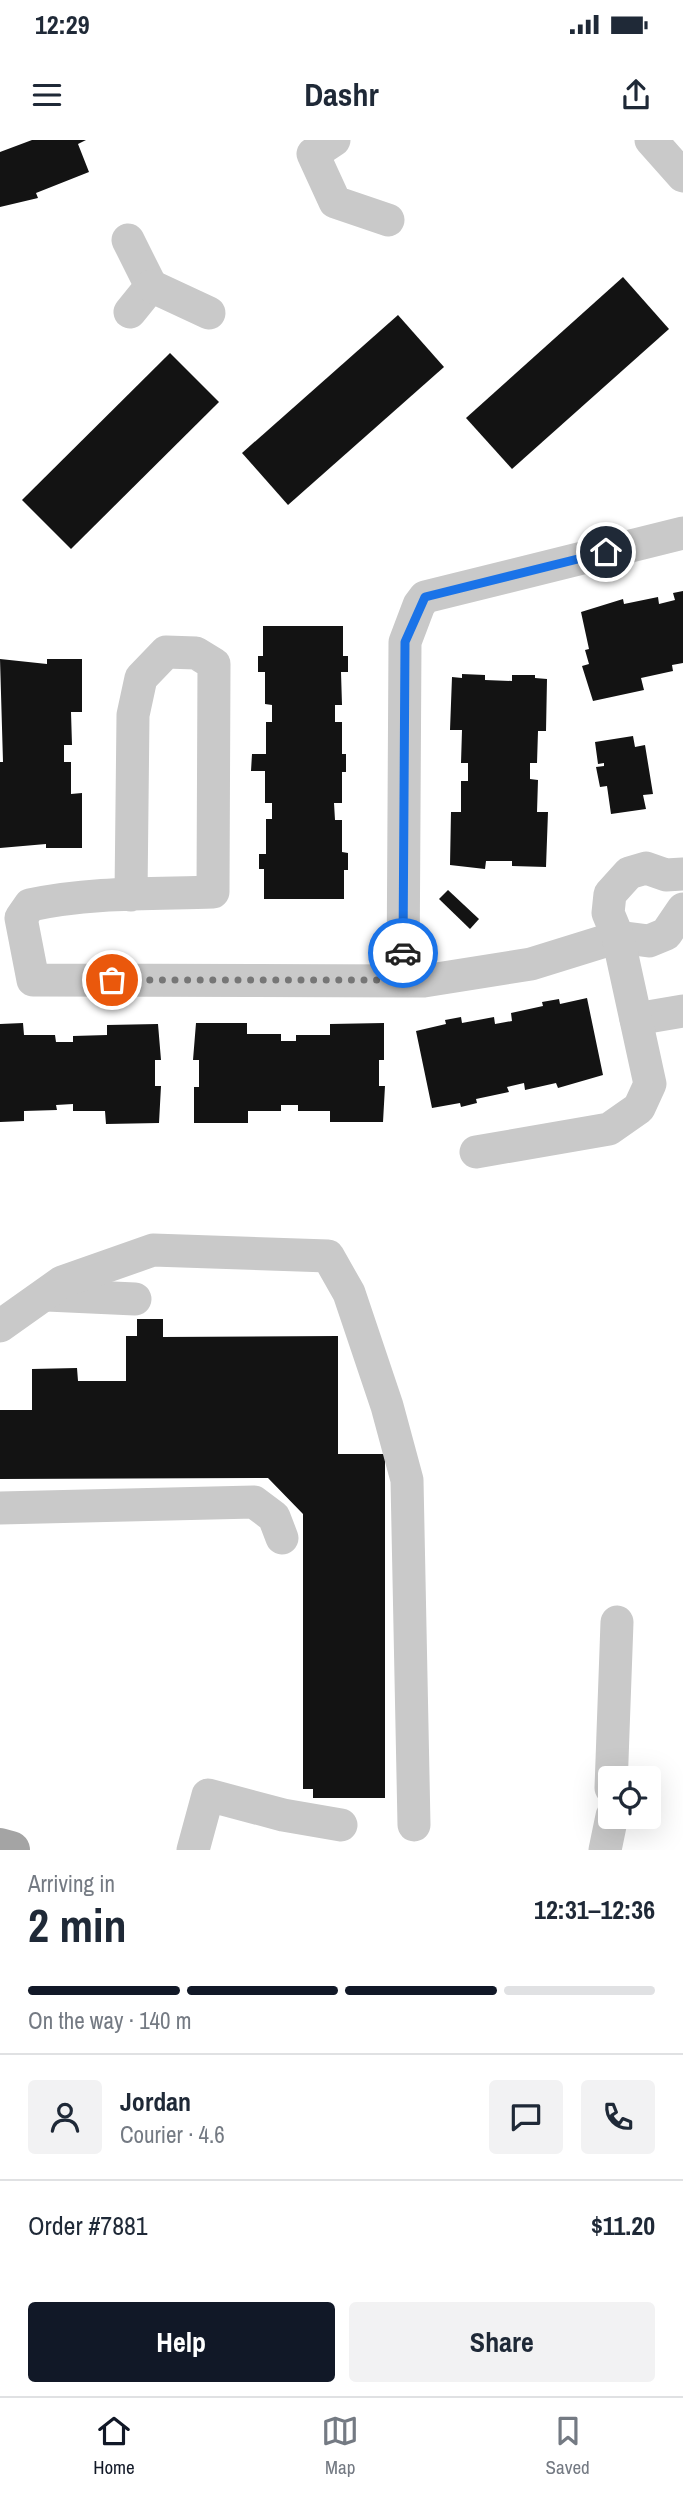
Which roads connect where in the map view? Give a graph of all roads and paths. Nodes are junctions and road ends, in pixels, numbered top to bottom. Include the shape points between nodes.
1 (334, 140) edge
2 (650, 140) edge
3 (683, 176) edge
4 (388, 220) dead end
5 (128, 240) dead end
6 (151, 286) junction
7 (130, 312) dead end
8 (209, 313) dead end
9 (683, 533) edge
10 (677, 868) edge
11 (131, 895) junction
12 (683, 909) edge
13 (618, 937) junction
14 (403, 980) junction
15 (683, 1011) edge
16 (636, 1019) junction
17 (476, 1152) dead end
18 (44, 1294) junction
19 (135, 1299) dead end
20 (0, 1326) edge
21 (0, 1508) edge
22 (282, 1538) dead end
23 (617, 1622) dead end
24 (612, 1766) edge
25 (341, 1825) dead end
26 (414, 1825) dead end
27 (609, 1829) edge
28 (0, 1847) edge
29 (11, 1850) edge
30 (193, 1850) edge
31 (605, 1850) edge

1 - 4 street via 313,154 335,202
2 - 3 street
5 - 6 street
6 - 7 street
6 - 8 street
9 - 14 street via 425,597 419,605 405,642
10 - 13 street via 628,873 617,884 610,894 608,913
11 - 11 street via 213,892 214,664 196,653 166,652 141,678 133,715
11 - 14 street via 71,896 30,905 21,918 33,980
12 - 13 street via 666,934 649,941
13 - 14 street via 531,964 424,981
13 - 16 street
15 - 16 street
16 - 17 street via 650,1084 639,1108 609,1129
18 - 19 street
18 - 20 street
18 - 26 street via 153,1250 328,1256 349,1293 407,1480
21 - 22 street via 254,1502 274,1517
23 - 24 street
25 - 30 street via 208,1795
27 - 31 street
28 - 29 main road

